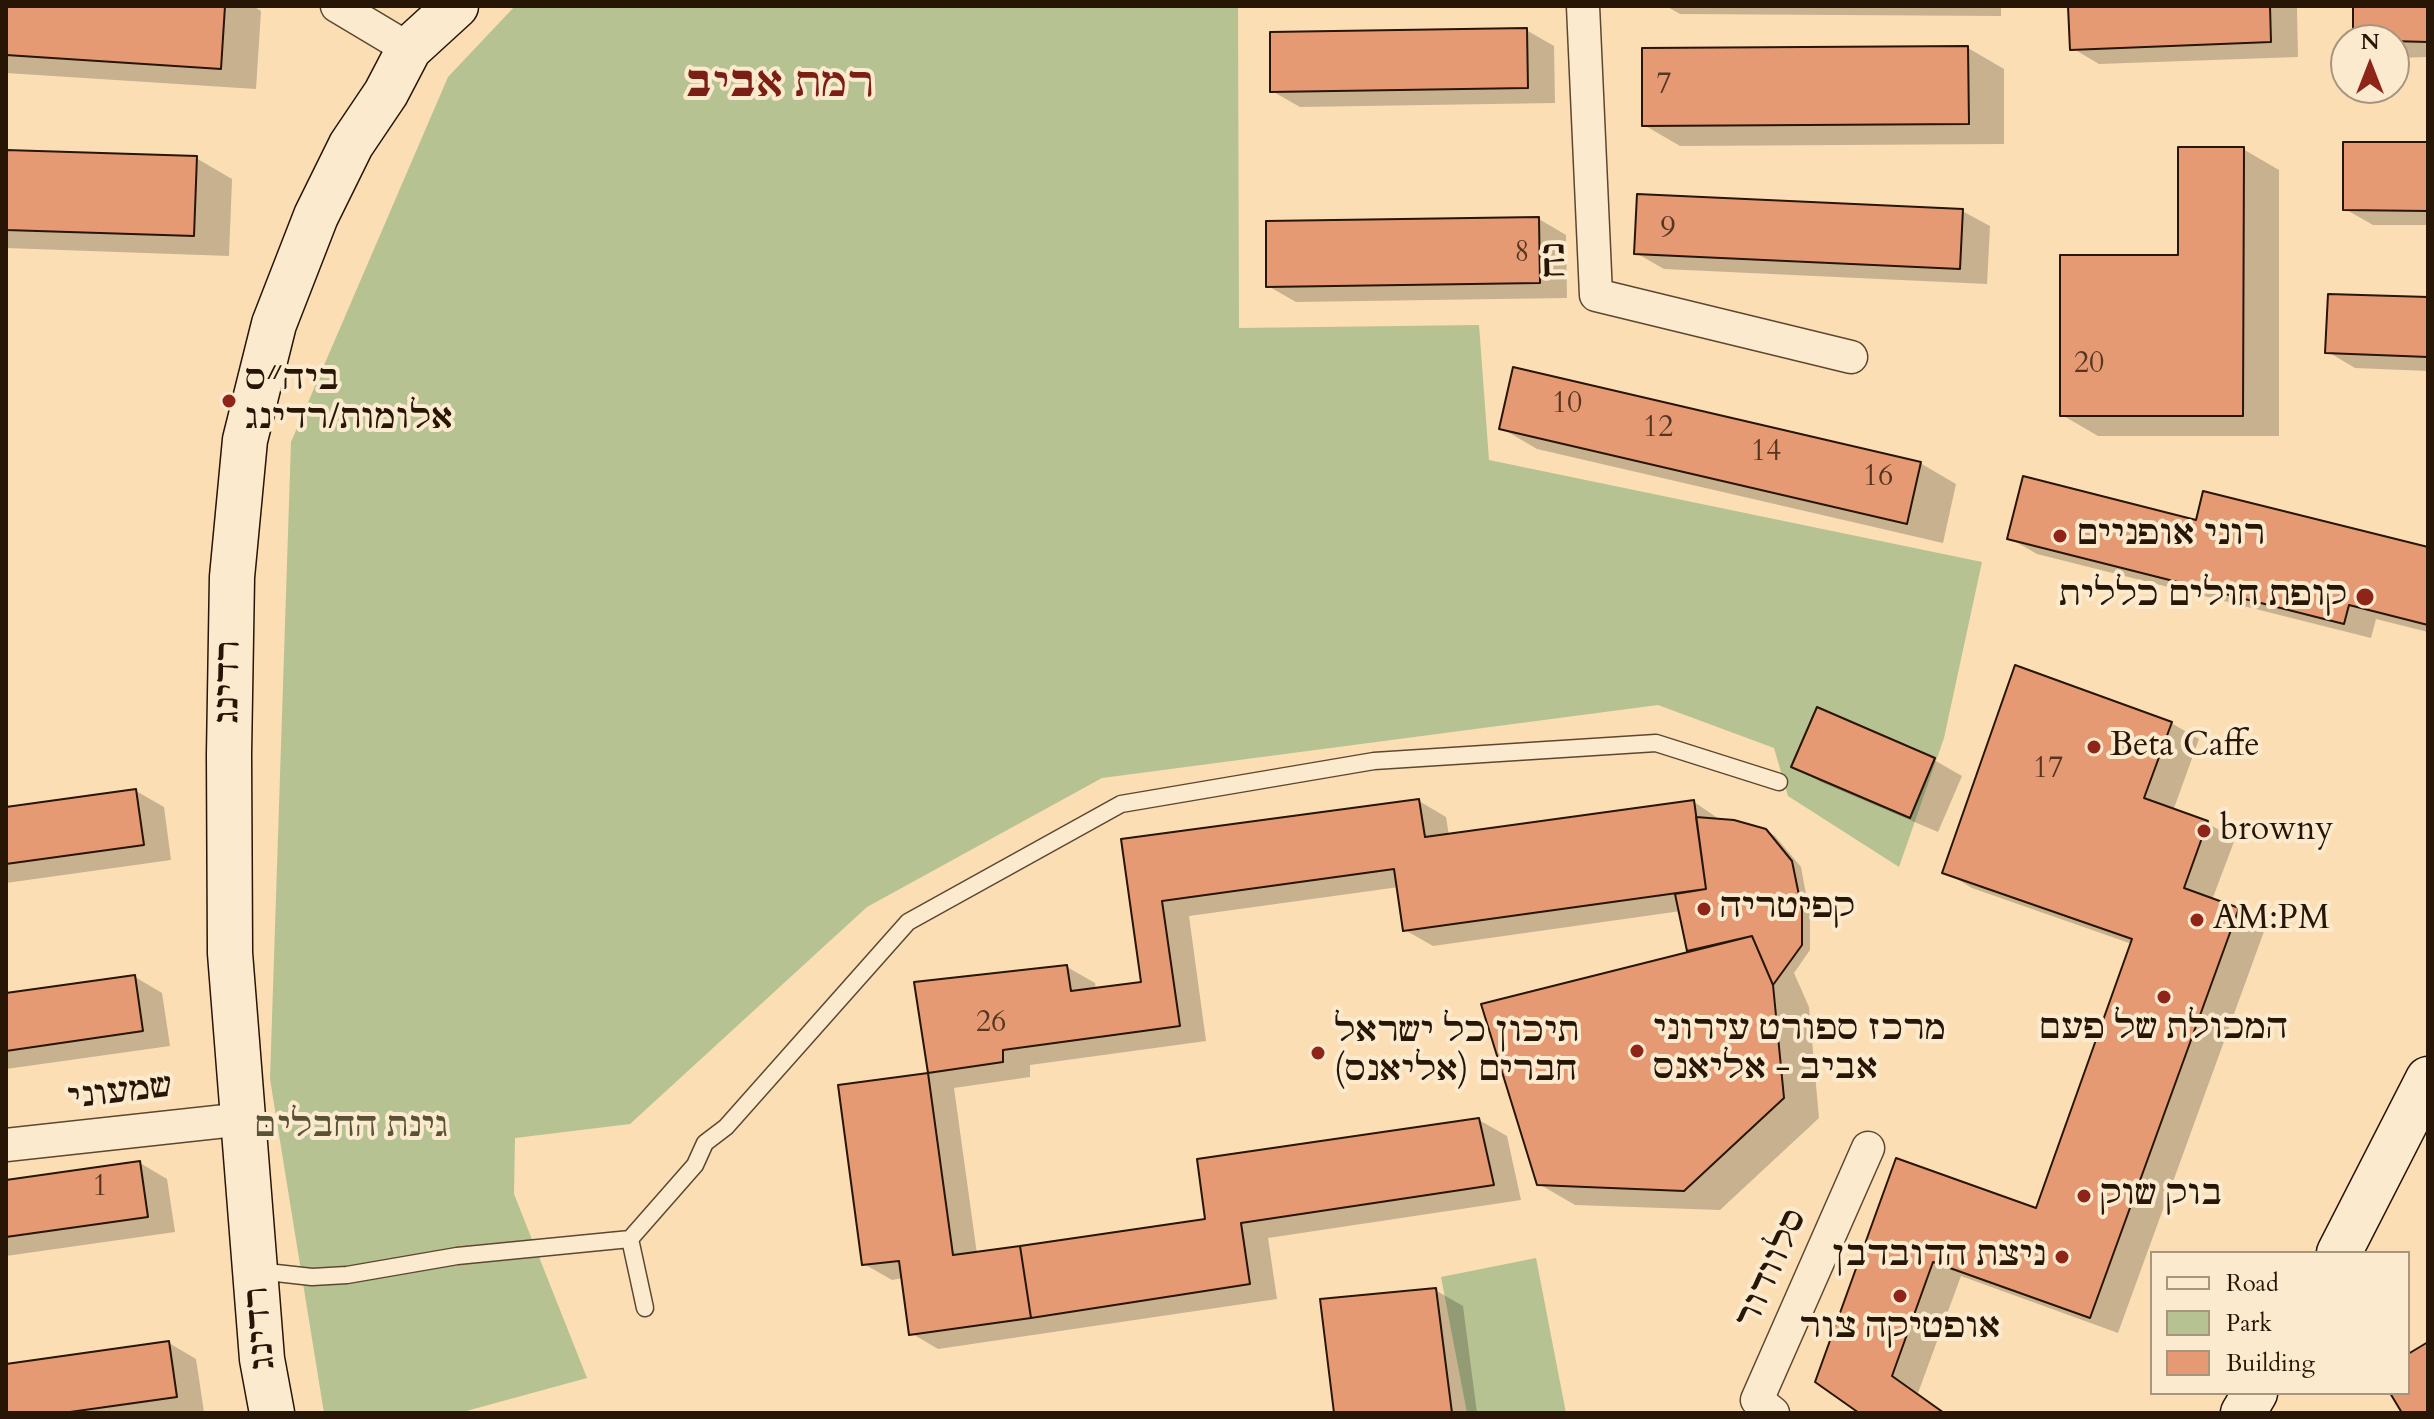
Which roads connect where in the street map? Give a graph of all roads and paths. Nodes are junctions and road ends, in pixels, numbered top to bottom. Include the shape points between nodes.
1 (337, 6) edge
2 (456, 6) edge
3 (1583, 6) edge
4 (409, 49) junction
5 (1851, 357) dead end
6 (1779, 782) dead end
7 (2428, 1079) edge
8 (244, 1119) junction
9 (6, 1145) edge
10 (1868, 1148) dead end
11 (630, 1239) junction
12 (2340, 1251) edge
13 (256, 1271) junction
14 (645, 1308) dead end
15 (2254, 1395) edge
16 (272, 1413) edge
17 (1773, 1413) edge
18 (2243, 1413) edge

1 - 4 street
2 - 4 street, רדינג
3 - 5 street, נח via 1596,295
4 - 8 street, רדינג via 316,216 274,324 245,440 232,577 229,754 230,953
6 - 11 lane via 1656,743 1374,761 1121,804 908,922 726,1127 705,1143 695,1165
7 - 12 street
8 - 9 street, שמעוני
8 - 13 street, רדינג
10 - 17 street, סלוודור via 1757,1400
11 - 13 lane via 457,1256 339,1275
11 - 14 lane
13 - 16 street, רדינג
15 - 18 street

